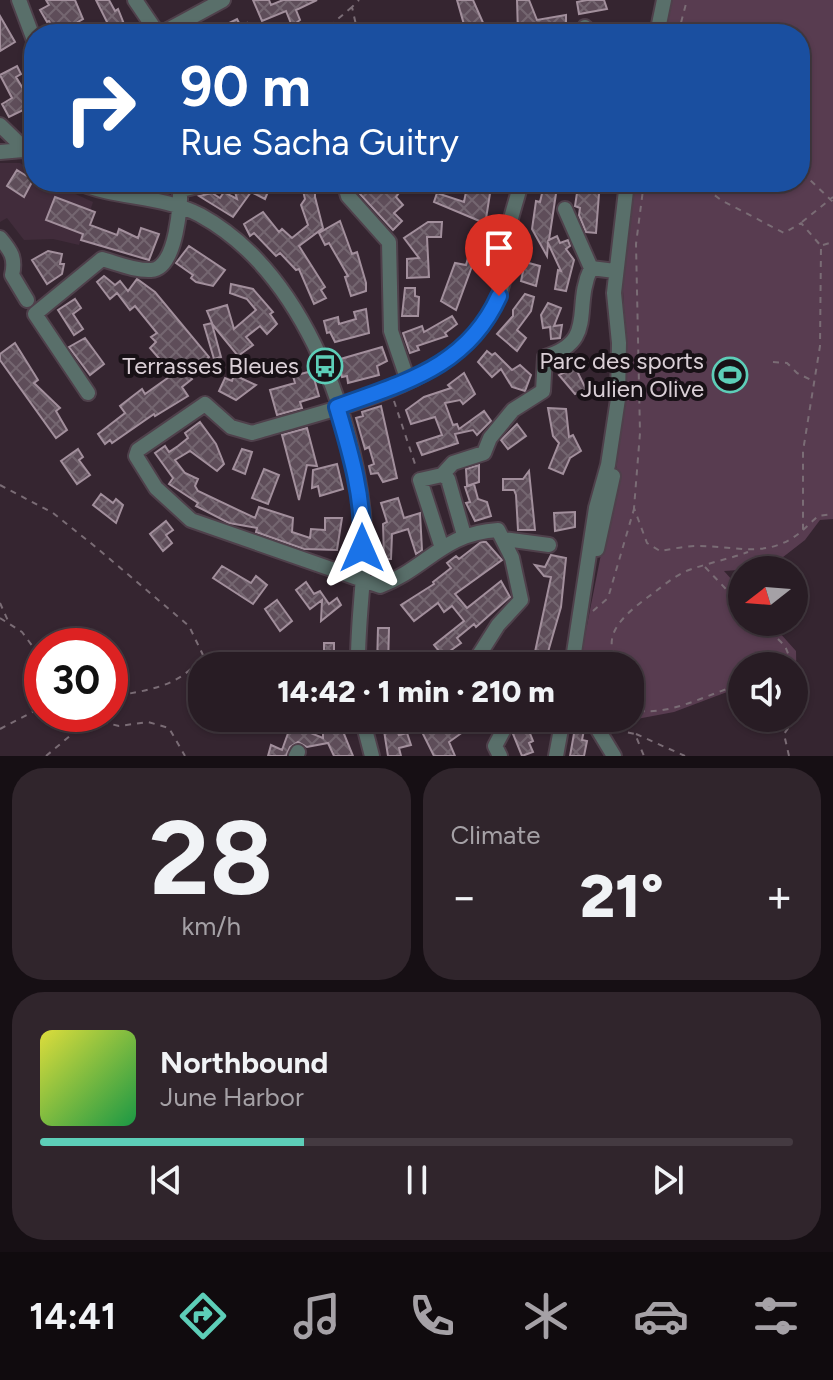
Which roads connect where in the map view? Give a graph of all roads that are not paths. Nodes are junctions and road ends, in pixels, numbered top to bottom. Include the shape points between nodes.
1 (19, 0) edge
2 (135, 0) edge
3 (223, 0) edge
4 (664, 0) edge
5 (28, 24) edge
6 (151, 24) edge
7 (179, 24) edge
8 (659, 24) edge
9 (4, 140) edge
10 (24, 152) edge
11 (119, 192) edge
12 (181, 192) edge
13 (347, 192) edge
14 (515, 192) edge
15 (626, 192) edge
16 (182, 207) junction
17 (565, 209) dead end
18 (0, 238) edge
19 (591, 268) junction
20 (615, 271) junction
21 (27, 300) dead end
22 (408, 381) junction
23 (88, 393) dead end
24 (337, 407) junction
25 (442, 475) junction
26 (464, 535) junction
27 (501, 535) junction
28 (549, 545) dead end
29 (442, 548) junction
30 (360, 580) junction
31 (358, 652) edge
32 (481, 652) edge
33 (574, 652) edge
34 (366, 732) edge
35 (505, 732) edge
36 (560, 732) edge
37 (599, 732) edge
38 (372, 756) edge
39 (500, 756) edge
40 (556, 756) edge
41 (614, 756) edge

1 - 5 street
2 - 6 street
3 - 7 street
4 - 8 street
9 - 10 street
11 - 16 street
12 - 16 street
13 - 22 street via 389,242 391,331
14 - 22 street via 508,266 487,322 457,354
15 - 20 street
16 - 23 street via 161,267 153,270 102,259 35,314
16 - 24 street via 238,243 286,296 312,338
17 - 19 street
18 - 21 street via 11,251 12,275
19 - 20 street
19 - 25 street via 581,288 577,339 565,351 545,357 543,391 513,410 484,453 453,463
20 - 33 street via 620,380 614,471 596,556 585,581
22 - 24 street
24 - 30 street via 364,516
24 - 30 street via 252,433 231,427 205,404 136,456 156,488 191,520
25 - 26 street via 448,479
25 - 29 street via 420,480
26 - 27 street
26 - 29 street
27 - 28 street
27 - 32 street via 521,600
29 - 30 street via 391,582 380,586
30 - 31 street
34 - 38 street
35 - 39 street via 495,746
36 - 40 street
37 - 41 street

